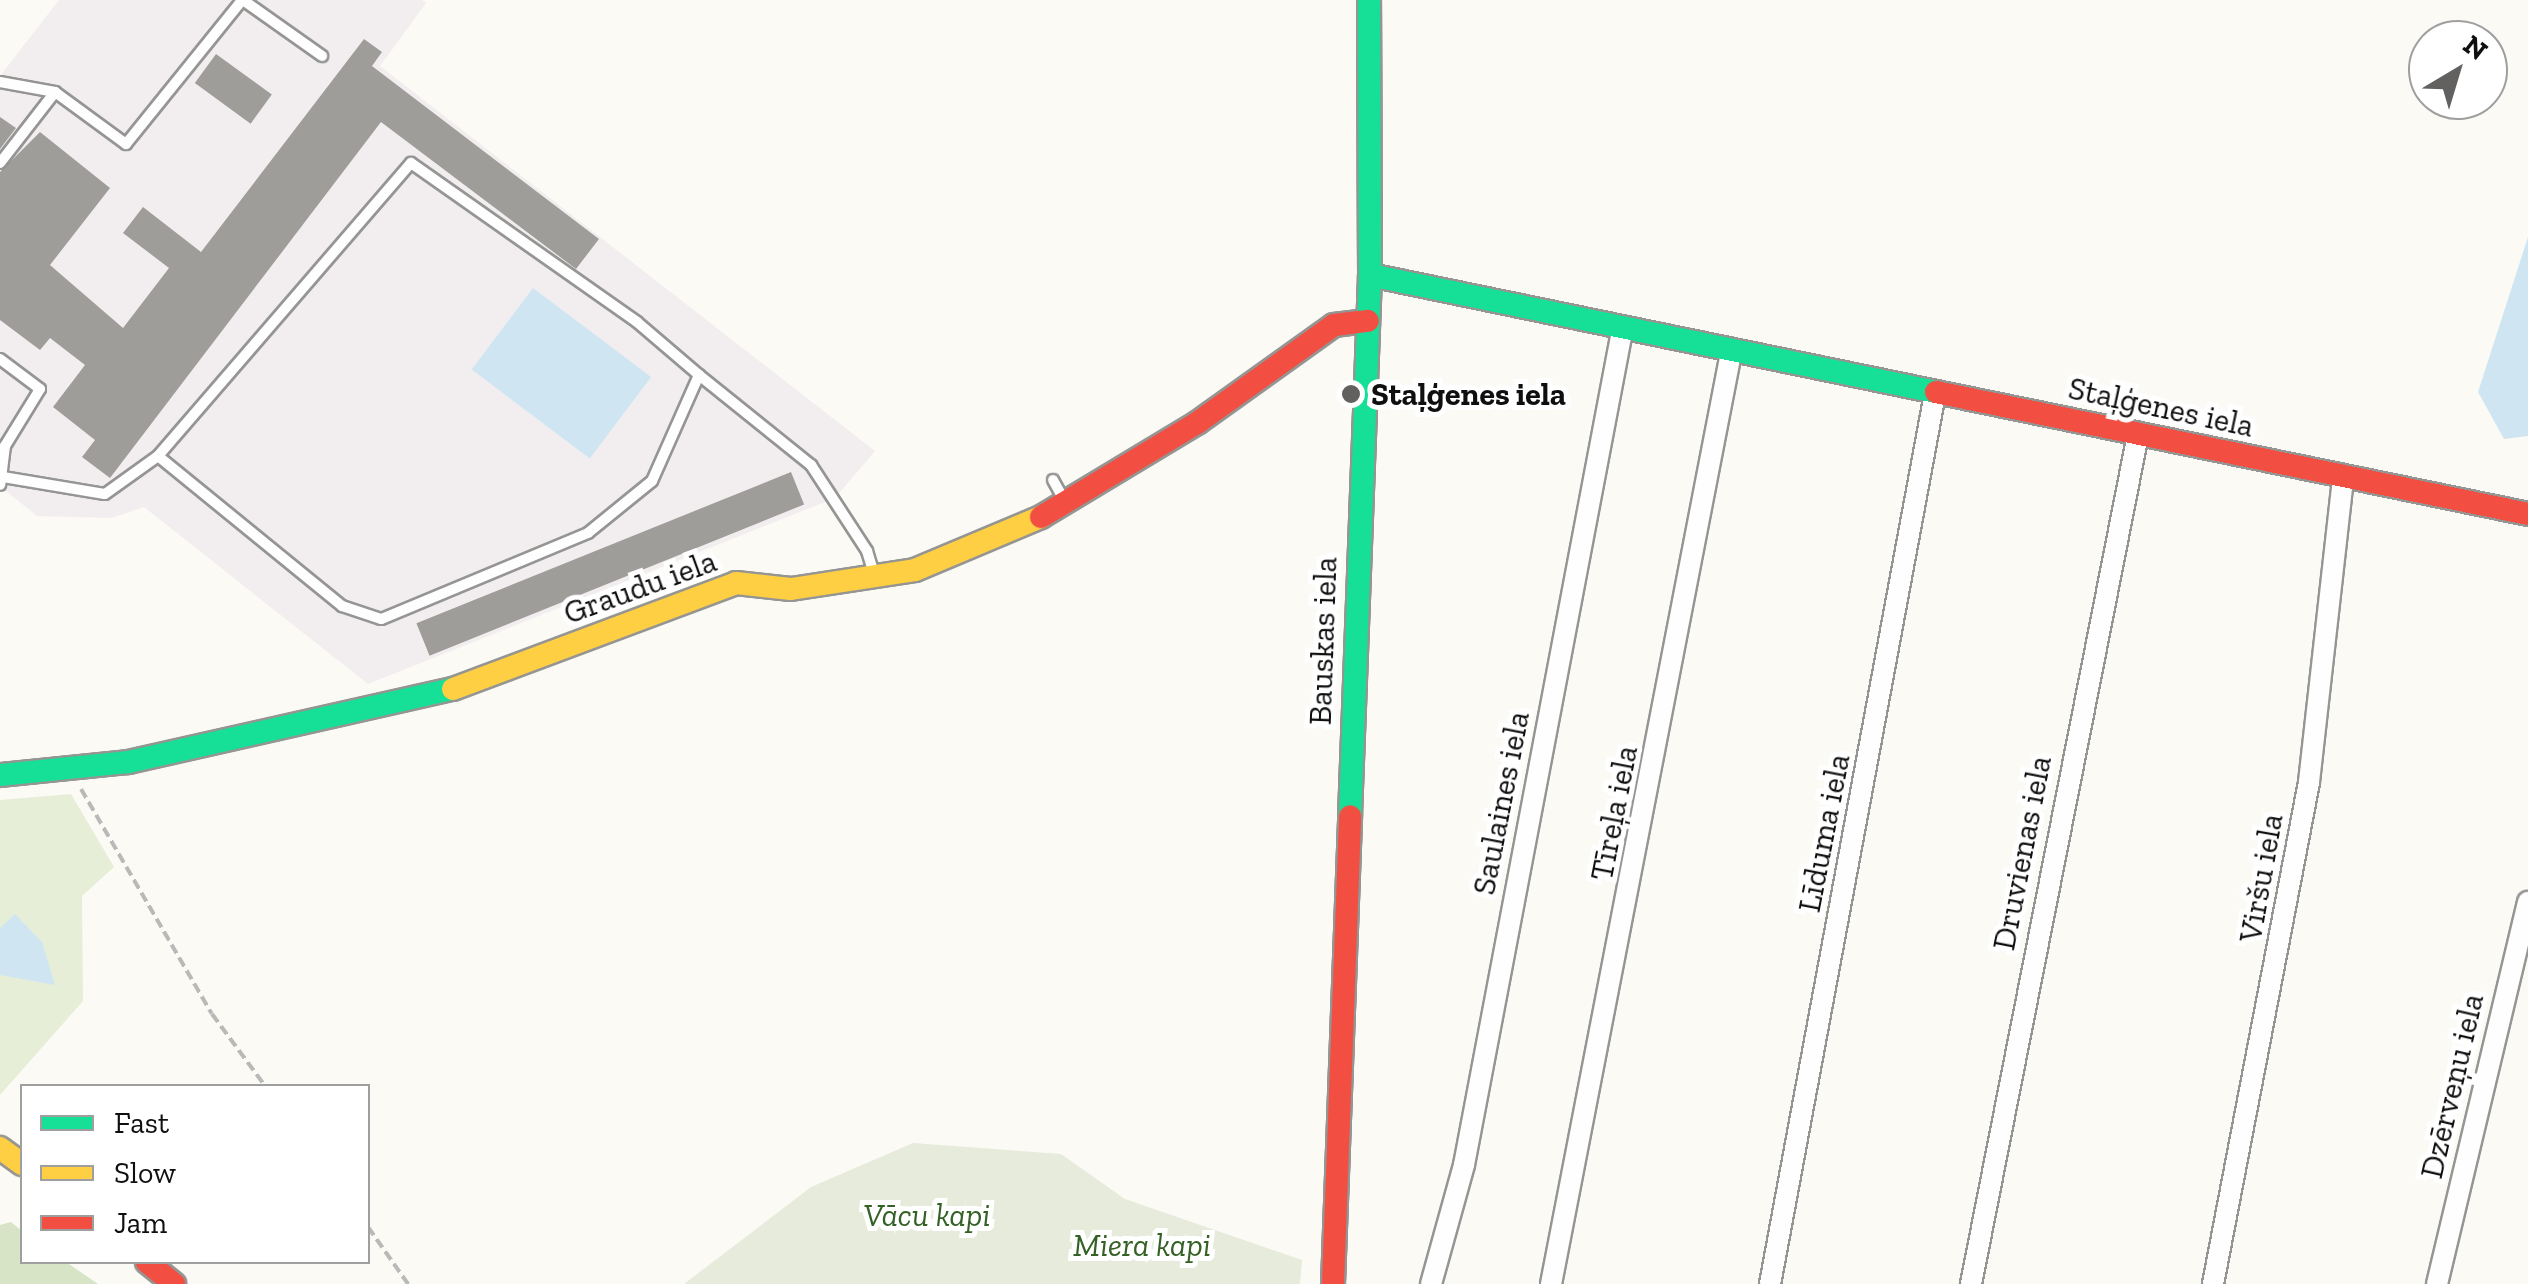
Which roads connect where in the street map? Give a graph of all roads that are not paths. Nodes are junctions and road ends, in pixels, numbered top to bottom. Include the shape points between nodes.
1 (243, 0) edge
2 (1370, 0) edge
3 (322, 56) dead end
4 (0, 82) edge
5 (55, 92) junction
6 (0, 163) edge
7 (1370, 275) junction
8 (1368, 321) junction
9 (1622, 331) junction
10 (1731, 352) junction
11 (0, 359) edge
12 (699, 375) junction
13 (1936, 394) junction
14 (2138, 434) junction
15 (3, 444) edge
16 (158, 456) junction
17 (2343, 478) junction
18 (1053, 480) dead end
19 (2, 481) edge
20 (1066, 504) junction
21 (2528, 514) edge
22 (876, 579) junction
23 (0, 775) edge
24 (2528, 902) edge
25 (149, 1264) edge
26 (174, 1284) edge
27 (1332, 1284) edge
28 (1431, 1284) edge
29 (1551, 1284) edge
30 (1770, 1284) edge
31 (1972, 1284) edge
32 (2213, 1284) edge
33 (2436, 1284) edge

1 - 3 lane
1 - 5 lane via 126,144
2 - 7 main road, Bauskas iela
4 - 5 lane
5 - 6 lane
7 - 8 main road, Bauskas iela
7 - 9 main road, Staļģenes iela
8 - 20 main road, Graudu iela via 1334,325 1202,431
8 - 27 main road, Bauskas iela
9 - 10 main road, Staļģenes iela
9 - 28 street, Saulaines iela via 1464,1165
10 - 13 main road, Staļģenes iela
10 - 29 street, Tīreļa iela
11 - 15 lane via 40,390
12 - 16 lane via 652,482 588,532 382,618 342,606
12 - 16 lane via 637,322 411,163
12 - 22 lane via 811,465 867,551
13 - 14 main road, Staļģenes iela
13 - 30 street, Līduma iela
14 - 17 main road, Staļģenes iela
14 - 31 street, Druvienas iela
15 - 19 lane
16 - 19 lane via 105,494
17 - 21 main road, Staļģenes iela
17 - 32 street, Viršu iela via 2309,782
18 - 20 lane
20 - 22 main road, Graudu iela via 990,544
22 - 23 main road, Graudu iela via 791,590 736,583 436,695 72,770
24 - 33 street, Dzērveņu iela
25 - 26 main road

